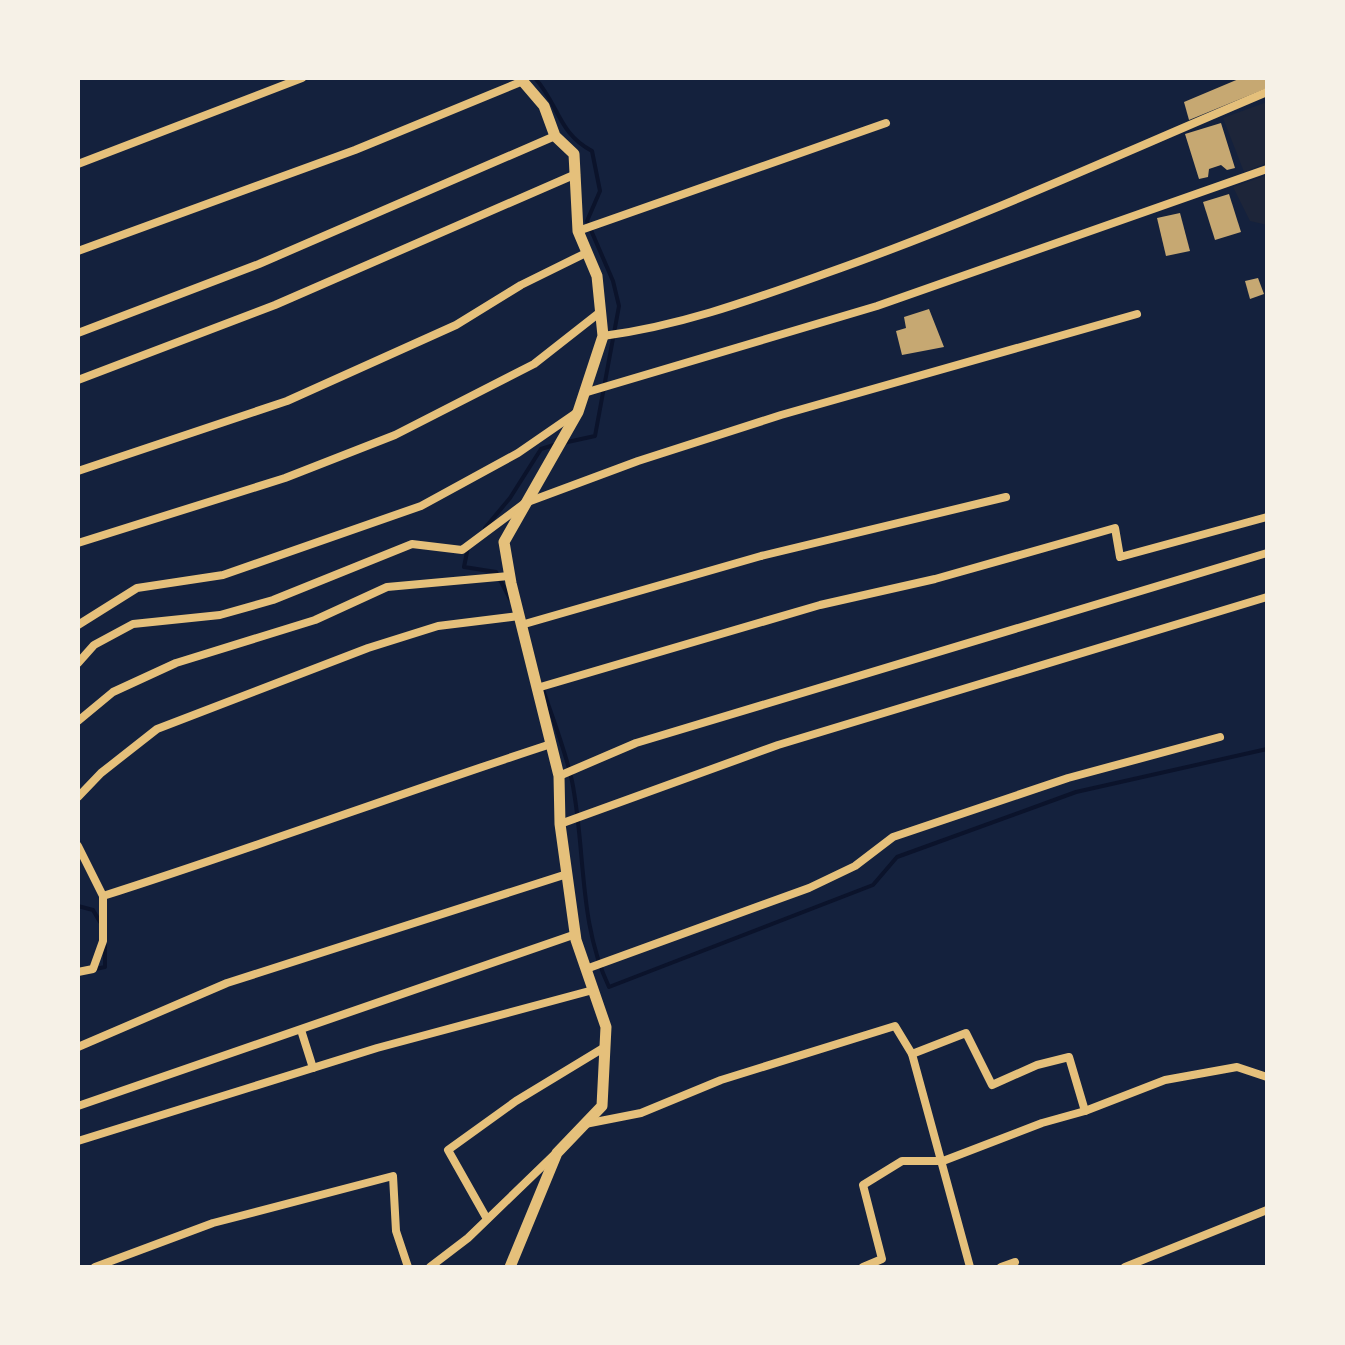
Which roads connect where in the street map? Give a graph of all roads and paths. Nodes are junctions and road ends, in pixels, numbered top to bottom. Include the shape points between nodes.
1 (302, 78) edge
2 (522, 80) edge
3 (1267, 92) edge
4 (886, 123) dead end
5 (555, 136) junction
6 (78, 164) edge
7 (1267, 169) edge
8 (576, 174) junction
9 (578, 231) junction
10 (78, 251) edge
11 (586, 253) junction
12 (599, 313) junction
13 (1137, 314) dead end
14 (78, 333) edge
15 (603, 336) junction
16 (78, 380) edge
17 (584, 393) junction
18 (578, 412) junction
19 (78, 471) edge
20 (1006, 497) dead end
21 (525, 503) junction
22 (1267, 517) edge
23 (78, 543) edge
24 (1267, 553) edge
25 (509, 576) junction
26 (1267, 597) edge
27 (520, 621) junction
28 (78, 625) edge
29 (78, 663) edge
30 (537, 688) junction
31 (78, 721) edge
32 (1220, 737) dead end
33 (551, 744) junction
34 (559, 776) junction
35 (78, 797) edge
36 (560, 824) junction
37 (78, 846) edge
38 (567, 874) junction
39 (103, 896) junction
40 (576, 934) junction
41 (586, 969) junction
42 (78, 972) edge
43 (593, 990) junction
44 (301, 1030) junction
45 (78, 1047) edge
46 (605, 1047) junction
47 (912, 1054) junction
48 (313, 1068) junction
49 (1267, 1077) edge
50 (78, 1106) edge
51 (1085, 1111) junction
52 (584, 1124) junction
53 (78, 1141) edge
54 (557, 1153) junction
55 (943, 1161) junction
56 (1267, 1210) edge
57 (487, 1219) junction
58 (1015, 1262) dead end
59 (95, 1267) edge
60 (408, 1267) edge
61 (430, 1267) edge
62 (510, 1267) edge
63 (863, 1267) edge
64 (970, 1267) edge
65 (1001, 1267) edge
66 (1125, 1267) edge

1 - 6 street
2 - 5 street via 544,106
2 - 10 street via 355,150
3 - 15 street via 1006,205 852,264 710,314
4 - 9 street
5 - 8 street via 574,154
5 - 14 street via 259,264
7 - 17 street via 877,306
8 - 9 street
8 - 16 street via 275,305
9 - 11 street
11 - 12 street via 597,276
11 - 19 street via 456,325 287,401
12 - 15 street
12 - 23 street via 534,364 395,435 285,478
13 - 21 street via 781,415
15 - 17 street
17 - 18 street
18 - 21 street
18 - 28 street via 518,453 421,506 223,575 137,588
20 - 27 street
21 - 25 street via 504,542
21 - 29 street via 462,550 412,544 273,600 220,615 133,624 94,645
22 - 30 street via 1120,557 1115,528 820,605
24 - 34 street via 636,743
25 - 27 street
25 - 31 street via 387,587 315,620 176,663 113,692
26 - 36 street via 778,745
27 - 30 street
27 - 35 street via 438,626 261,686 157,729
30 - 33 street
32 - 41 street via 1068,778 893,837 855,866 809,888
33 - 34 street
33 - 39 street
34 - 36 street
36 - 38 street
37 - 39 street
38 - 40 street
38 - 45 street via 227,983
39 - 42 street via 103,941 93,969
40 - 41 street
40 - 44 street
41 - 43 street
43 - 46 street via 606,1027
43 - 48 street
44 - 48 street
44 - 50 street
46 - 52 street via 602,1106
46 - 57 street via 448,1150
47 - 51 street via 966,1033 992,1085 1069,1057
47 - 52 street via 895,1026 721,1080 641,1113
47 - 55 street
48 - 53 street
49 - 51 street via 1237,1067 1179,1078
51 - 55 street
52 - 54 street
54 - 57 street
54 - 62 street
55 - 63 street via 902,1161 863,1185 882,1259
55 - 64 street
56 - 66 street
57 - 61 street
58 - 65 street
59 - 60 street via 213,1223 393,1176 396,1231

